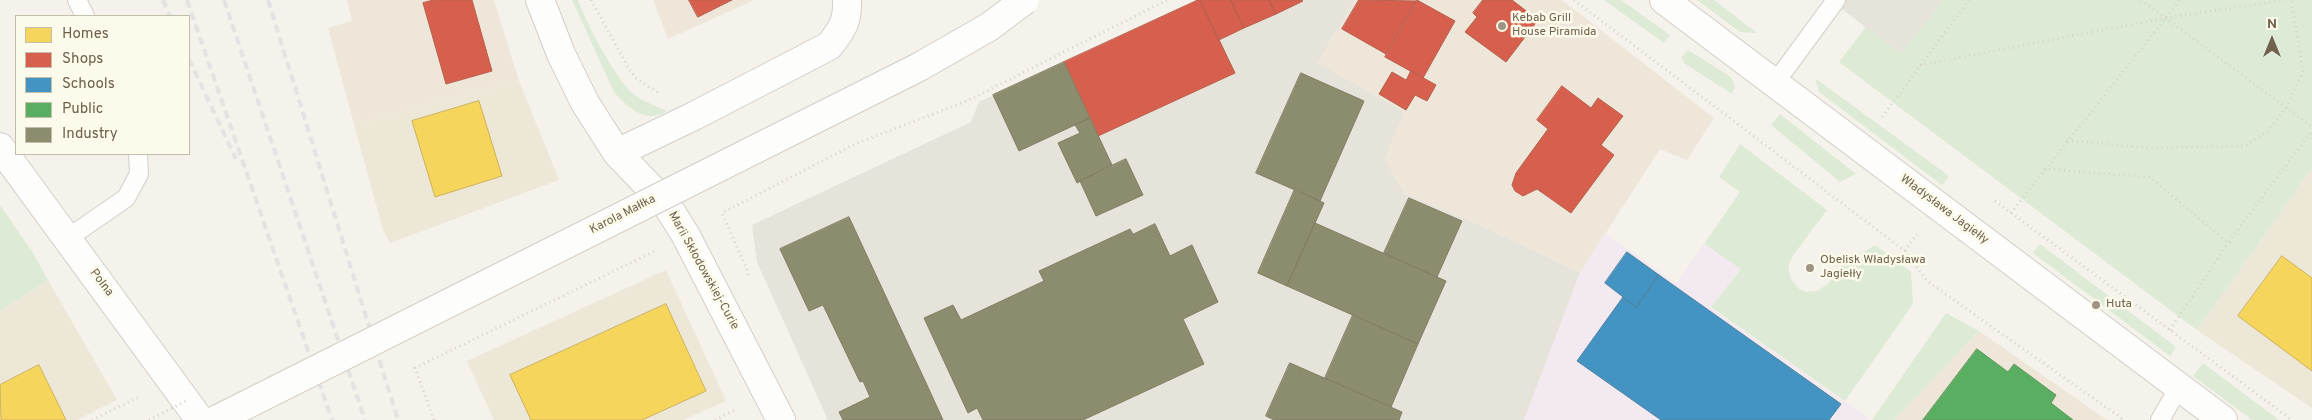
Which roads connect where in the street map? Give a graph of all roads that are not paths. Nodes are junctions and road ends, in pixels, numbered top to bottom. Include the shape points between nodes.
1 (77, 0) edge
2 (540, 0) edge
3 (847, 0) edge
4 (1025, 0) edge
5 (1664, 0) edge
6 (1836, 0) edge
7 (84, 15) edge
8 (1775, 83) junction
9 (0, 147) edge
10 (617, 152) junction
11 (138, 155) edge
12 (68, 238) junction
13 (2179, 387) junction
14 (200, 420) edge
15 (216, 420) edge
16 (781, 420) edge
17 (2160, 420) edge
18 (2223, 420) edge

1 - 7 lane
2 - 10 street, Marii Skłodowskiej-Curie via 585,103
3 - 10 street via 848,17 829,46
4 - 15 street, Karola Małłka, bridge via 989,27 919,67
5 - 8 street, Władysława Jagiełły
6 - 8 lane
8 - 13 street, Władysława Jagiełły
9 - 12 street, Polna
10 - 16 street, Marii Skłodowskiej-Curie via 666,204 686,234
11 - 12 lane via 139,174 126,198
12 - 14 street, Polna
13 - 17 lane
13 - 18 street, Władysława Jagiełły

